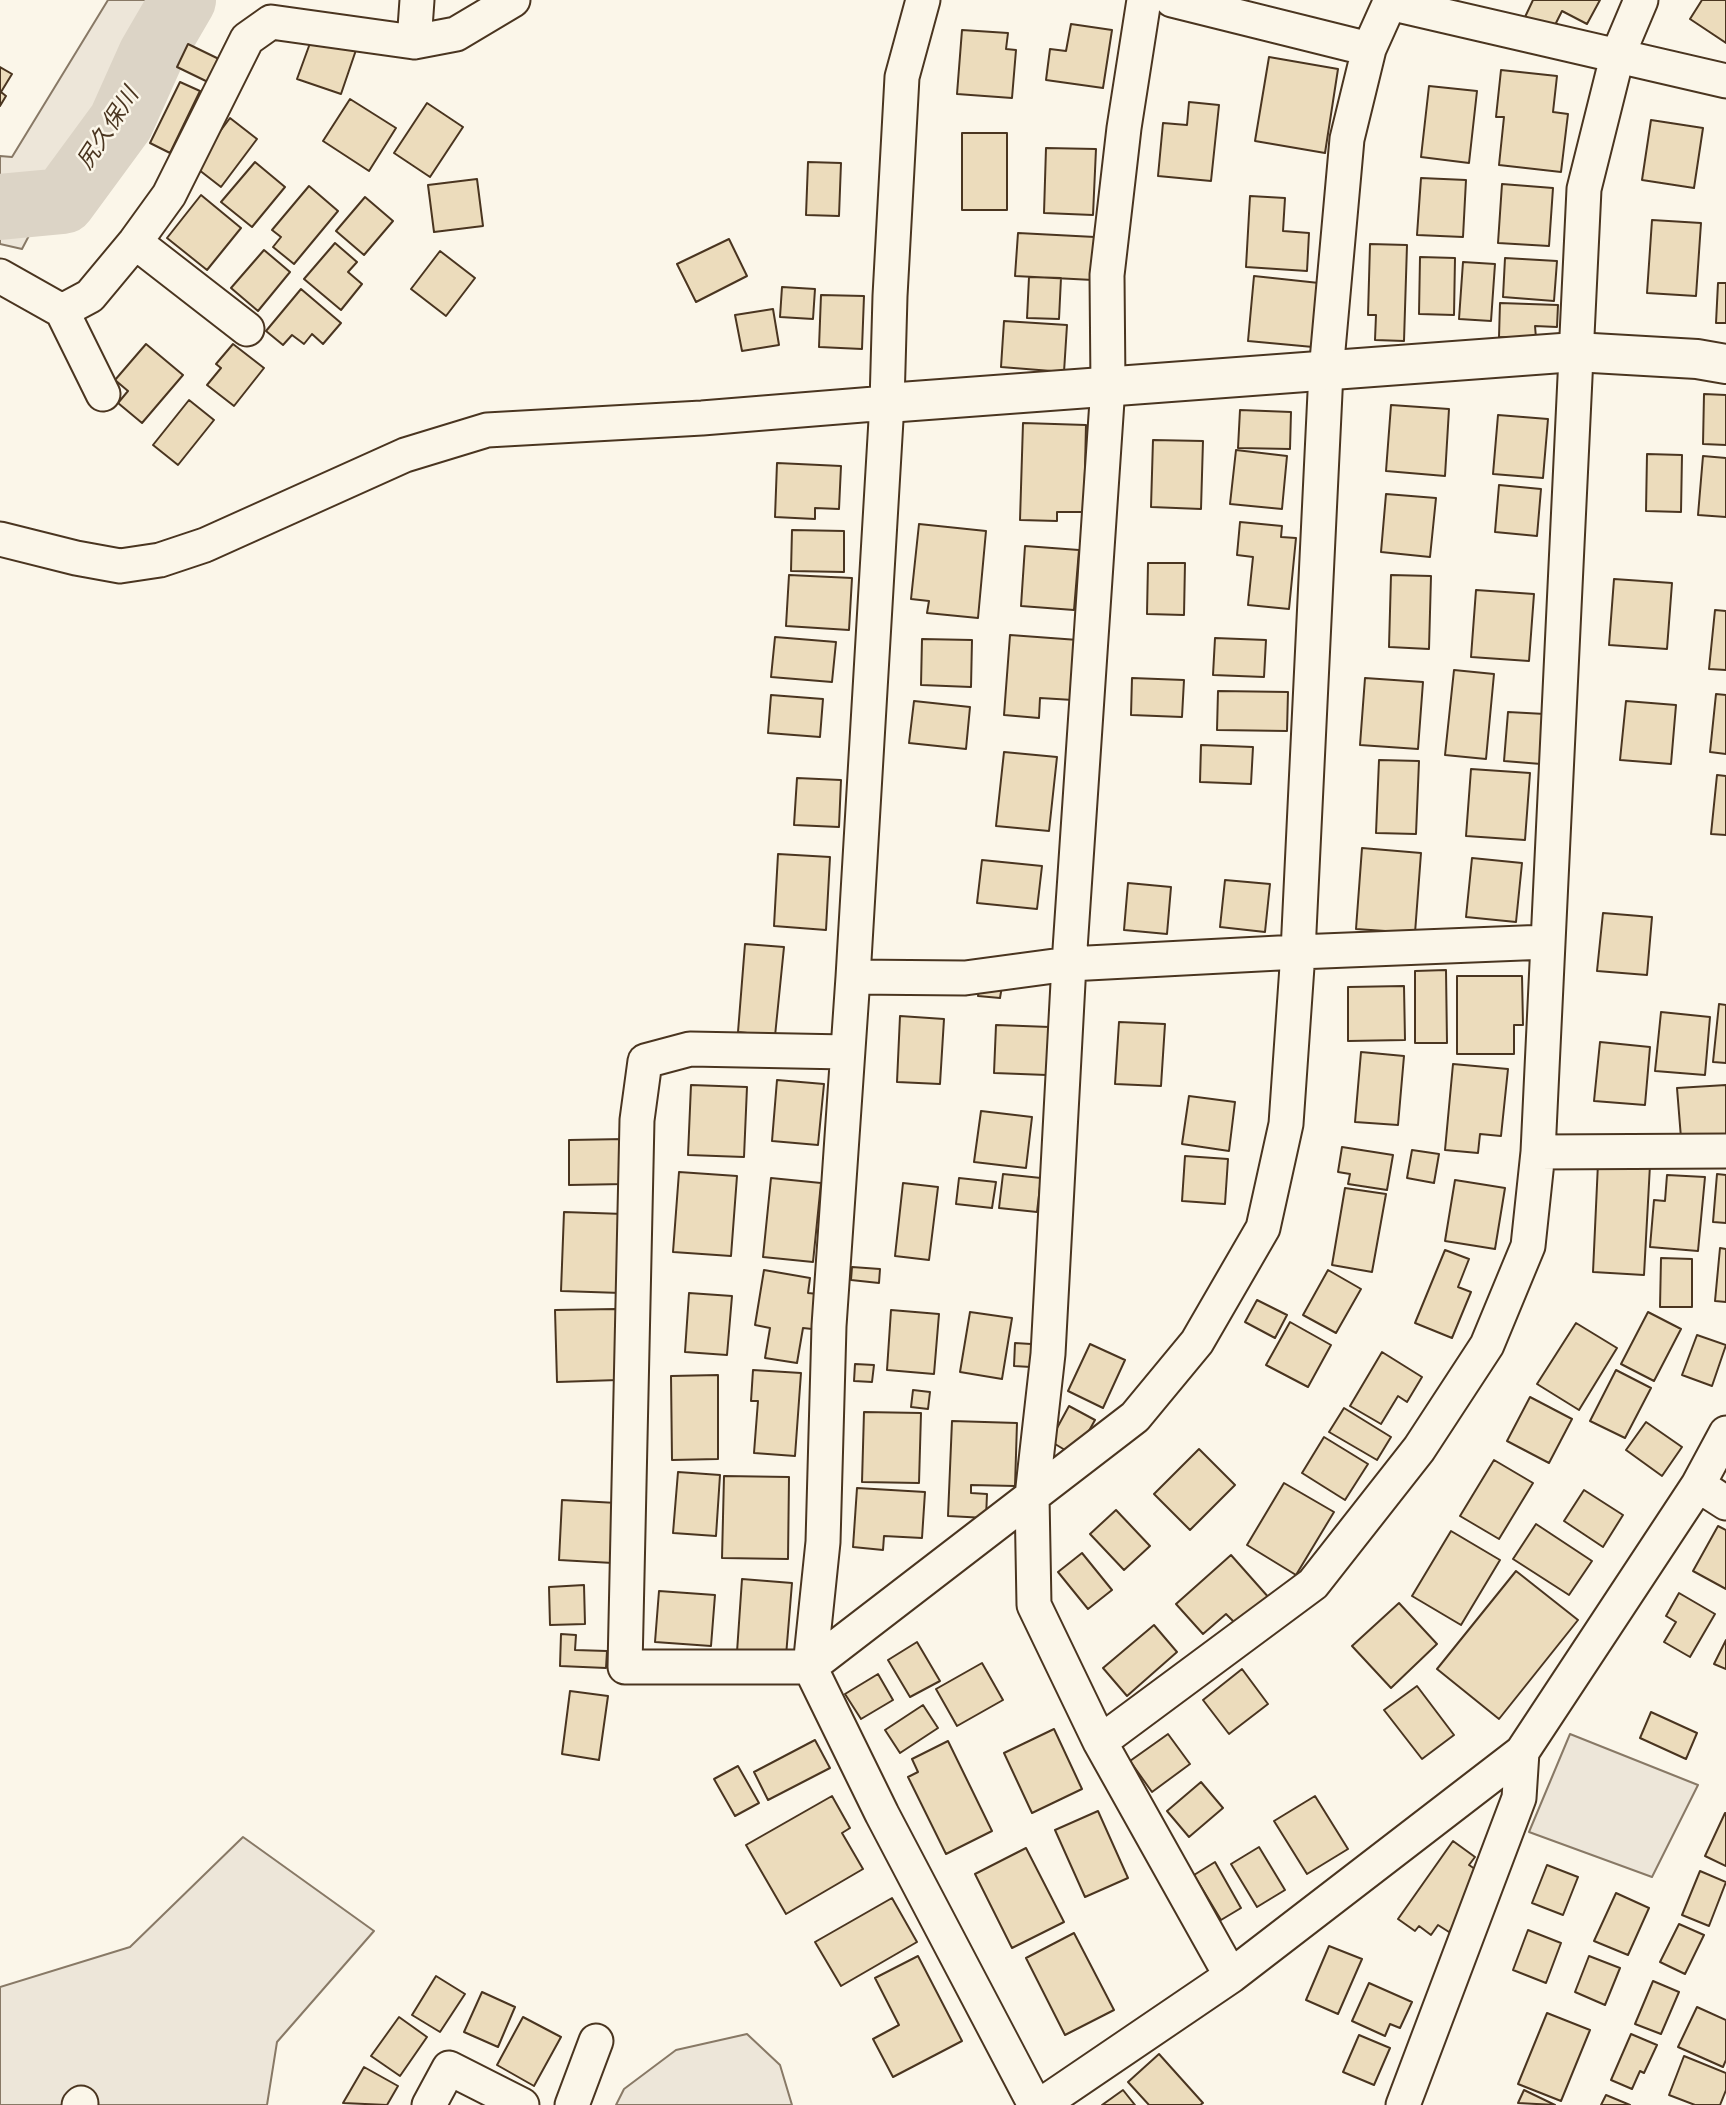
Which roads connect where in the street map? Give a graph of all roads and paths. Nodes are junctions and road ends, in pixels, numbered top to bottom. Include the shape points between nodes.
1 (513, 0) edge
2 (923, 0) edge
3 (1144, 0) edge
4 (1172, 0) edge
5 (1641, 0) edge
6 (1390, 2) edge
7 (416, 19) edge
8 (1369, 49) junction
9 (1617, 57) junction
10 (1726, 81) edge
11 (135, 242) junction
12 (0, 276) edge
13 (62, 311) junction
14 (247, 328) dead end
15 (1575, 352) junction
16 (1726, 365) edge
17 (1326, 372) junction
18 (1108, 386) junction
19 (103, 394) dead end
20 (887, 403) junction
21 (0, 538) edge
22 (1547, 942) junction
23 (1298, 952) junction
24 (1069, 964) junction
25 (853, 977) junction
26 (847, 1052) junction
27 (1726, 1151) edge
28 (1538, 1152) junction
29 (1726, 1433) edge
30 (1698, 1485) junction
31 (1032, 1496) junction
32 (1726, 1503) edge
33 (810, 1667) junction
34 (1100, 1742) junction
35 (1522, 1752) junction
36 (1231, 1976) junction
37 (596, 2041) dead end
38 (429, 2105) edge
39 (522, 2105) edge
40 (572, 2105) edge
41 (1034, 2105) edge
42 (1041, 2105) edge
43 (1403, 2105) edge

1 - 7 street via 456,34
2 - 20 street via 902,77
3 - 18 street via 1107,275
4 - 8 street
5 - 9 street
6 - 8 street
6 - 9 street
7 - 11 street via 271,22 247,39 169,195
8 - 17 street via 1347,139
9 - 10 street
9 - 15 street via 1584,189
11 - 13 street via 90,296
11 - 14 street
12 - 13 street
13 - 19 street
15 - 16 street
15 - 17 street
15 - 22 street
17 - 18 street
17 - 23 street
18 - 20 street
18 - 24 street
20 - 21 street via 487,430 405,455 205,545 147,562 120,566
20 - 25 street
22 - 23 street
22 - 28 street
23 - 24 street
23 - 31 street via 1286,1124 1263,1228 1196,1342 1135,1417
24 - 25 street via 965,978
24 - 31 street via 1048,1354
25 - 26 street
26 - 33 street via 829,1326 823,1542
26 - 33 street via 690,1049 645,1061 637,1120 625,1667
27 - 28 street
28 - 34 street via 1528,1246 1487,1345 1419,1449 1312,1584
29 - 30 street
30 - 32 street
30 - 35 street
31 - 33 street
31 - 34 street via 1034,1605
33 - 41 street
34 - 36 street
35 - 36 street
35 - 43 street via 1519,1798
36 - 42 street
37 - 40 street
38 - 39 street via 449,2068

